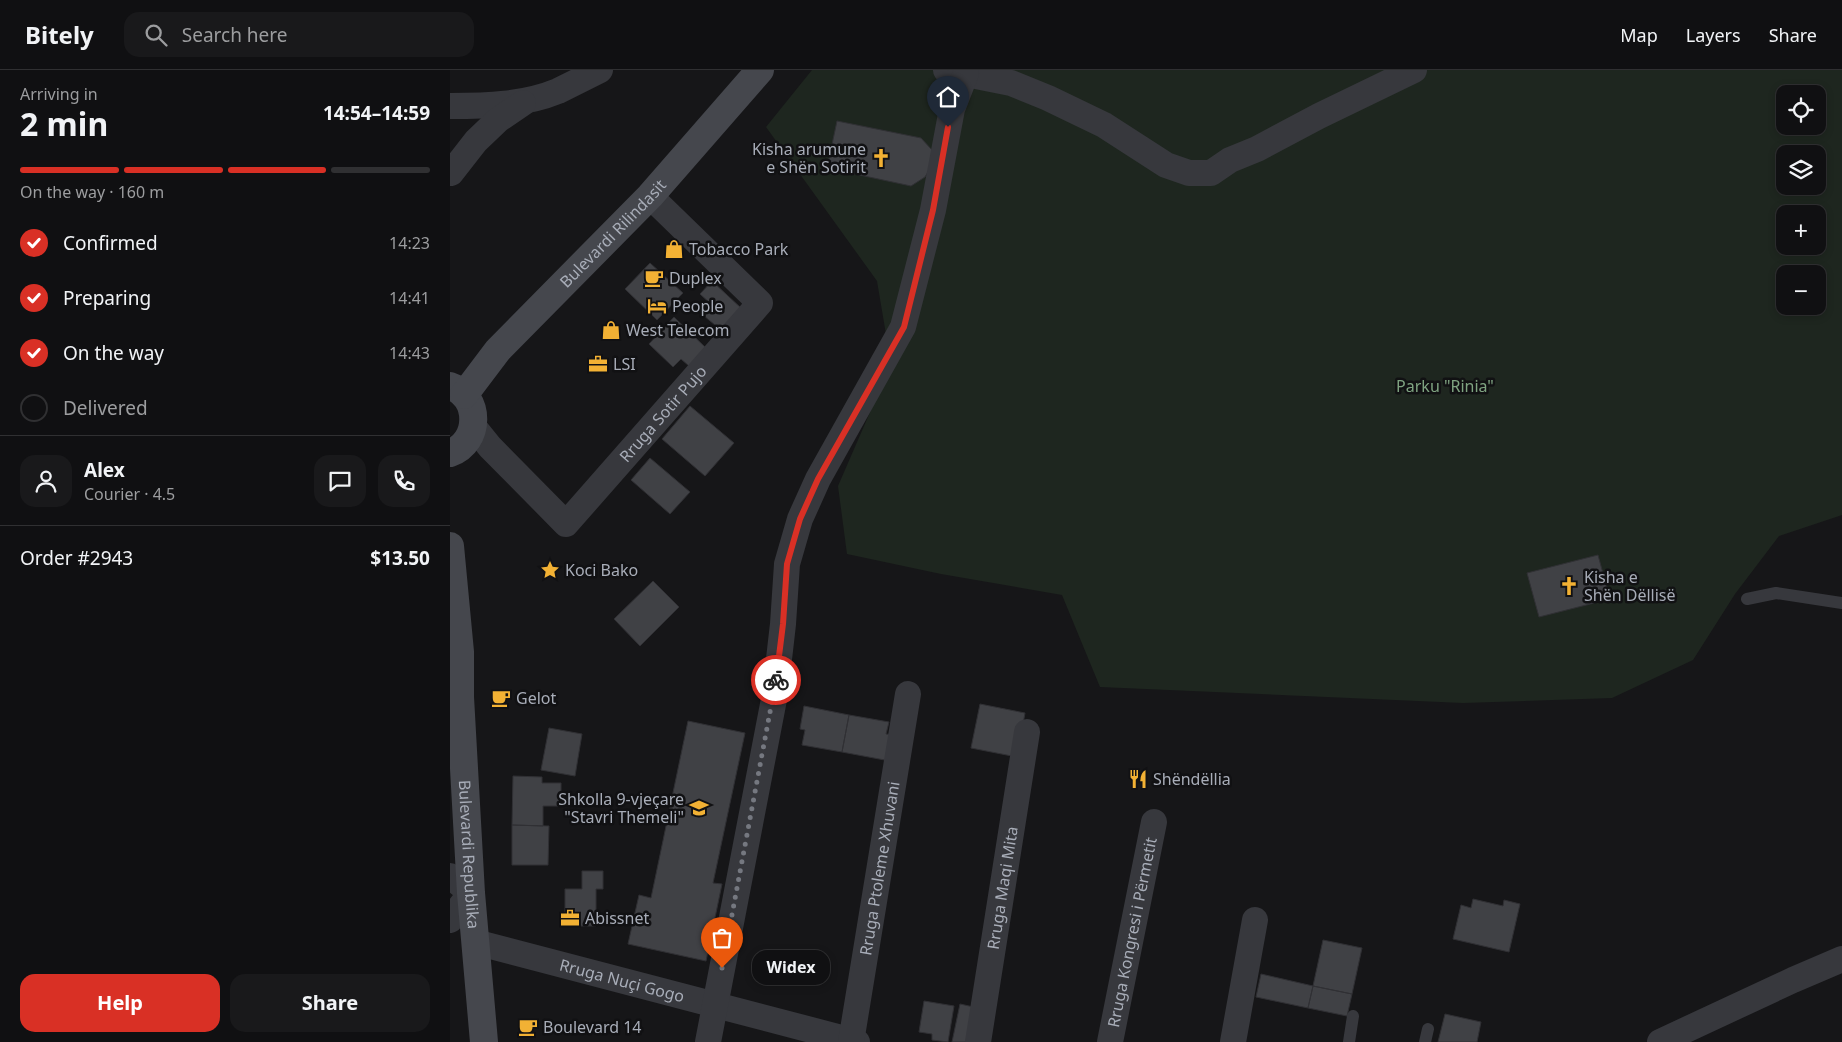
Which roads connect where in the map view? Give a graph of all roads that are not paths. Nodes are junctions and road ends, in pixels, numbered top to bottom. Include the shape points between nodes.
1 (600, 70) edge
2 (760, 70) edge
3 (1414, 70) edge
4 (956, 72) edge
5 (528, 100) junction
6 (450, 106) edge
7 (450, 178) edge
8 (650, 196) junction
9 (457, 390) edge
10 (473, 426) junction
11 (450, 452) edge
12 (450, 546) edge
13 (1747, 599) dead end
14 (1842, 603) edge
15 (908, 694) dead end
16 (1027, 732) dead end
17 (1154, 822) dead end
18 (450, 876) edge
19 (471, 893) junction
20 (450, 920) edge
21 (1255, 920) dead end
22 (475, 942) junction
23 (1842, 959) edge
24 (715, 1005) junction
25 (1353, 1016) dead end
26 (484, 1042) edge
27 (708, 1042) edge
28 (853, 1042) edge
29 (978, 1042) edge
30 (1110, 1042) edge
31 (1233, 1042) edge
32 (1349, 1042) edge
33 (1660, 1042) edge

1 - 5 street via 557,91
2 - 8 main road, Bulevardi Rilindasit
3 - 4 street via 1211,172 1189,173 1166,165 1104,125 1048,98 1011,83
4 - 24 street via 933,210 904,327 818,479 800,519 787,564 775,694
5 - 6 street
5 - 7 street via 476,140
8 - 9 main road, Bulevardi Rilindasit
8 - 10 street, Rruga Sotir Pujo via 760,303 566,524
9 - 10 main road via 472,409
10 - 11 main road via 463,445
12 - 19 main road, Bulevardi Republika via 460,652
13 - 14 lane via 1776,593
15 - 28 street, Rruga Ptoleme Xhuvani
16 - 29 street, Rruga Maqi Mita
17 - 30 street, Rruga Kongresi i Përmetit
18 - 19 street
19 - 20 street
19 - 22 main road, Bulevardi Republika
21 - 31 street
22 - 24 street, Rruga Nuçi Gogo
22 - 26 main road, Bulevardi Republika
23 - 33 street
24 - 27 street
24 - 28 street, Rruga Nuçi Gogo
25 - 32 lane

